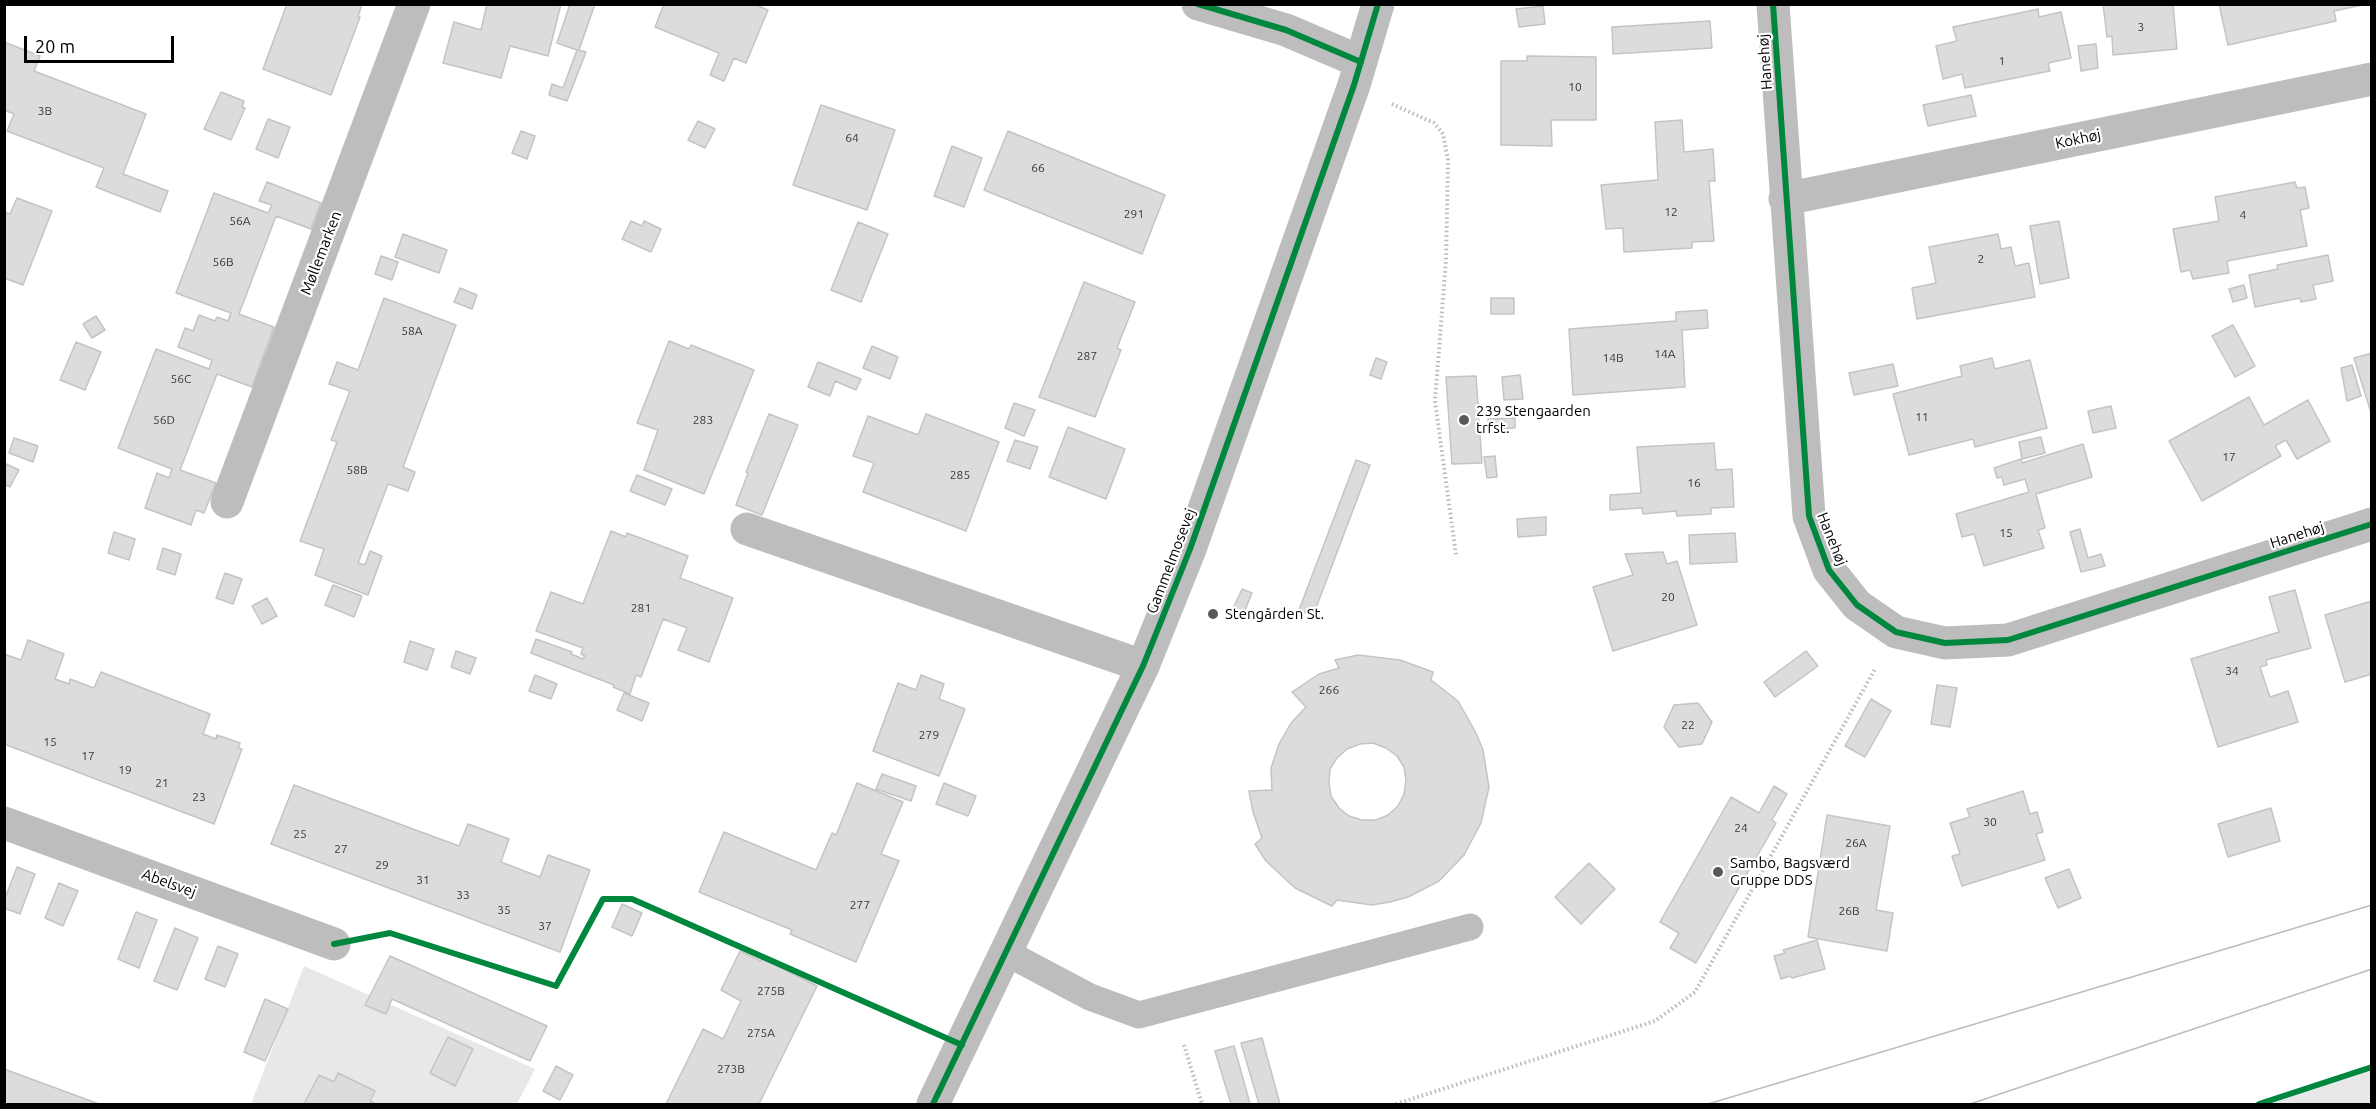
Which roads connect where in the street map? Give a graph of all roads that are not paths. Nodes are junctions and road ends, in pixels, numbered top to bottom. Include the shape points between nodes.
1 (414, 4) edge
2 (1198, 4) edge
3 (1378, 4) edge
4 (1773, 4) edge
5 (1358, 74) junction
6 (2372, 79) edge
7 (1785, 199) junction
8 (227, 502) dead end
9 (2372, 524) edge
10 (747, 530) dead end
11 (1143, 666) junction
12 (4, 823) edge
13 (1470, 927) dead end
14 (334, 944) dead end
15 (1005, 952) junction
16 (933, 1104) edge

1 - 8 street, Møllemarken
2 - 5 street via 1286,30
3 - 5 street, Gammelmosevej
4 - 7 street, Hanehøj
5 - 11 street, Gammelmosevej via 1190,549
6 - 7 street, Kokhøj
7 - 9 street, Hanehøj via 1809,516 1829,570 1857,605 1896,632 1945,643 2008,639
10 - 11 street
11 - 15 street, Gammelmosevej
12 - 14 street, Abelsvej
13 - 15 lane via 1139,1015 1090,997
15 - 16 street, Gammelmosevej

